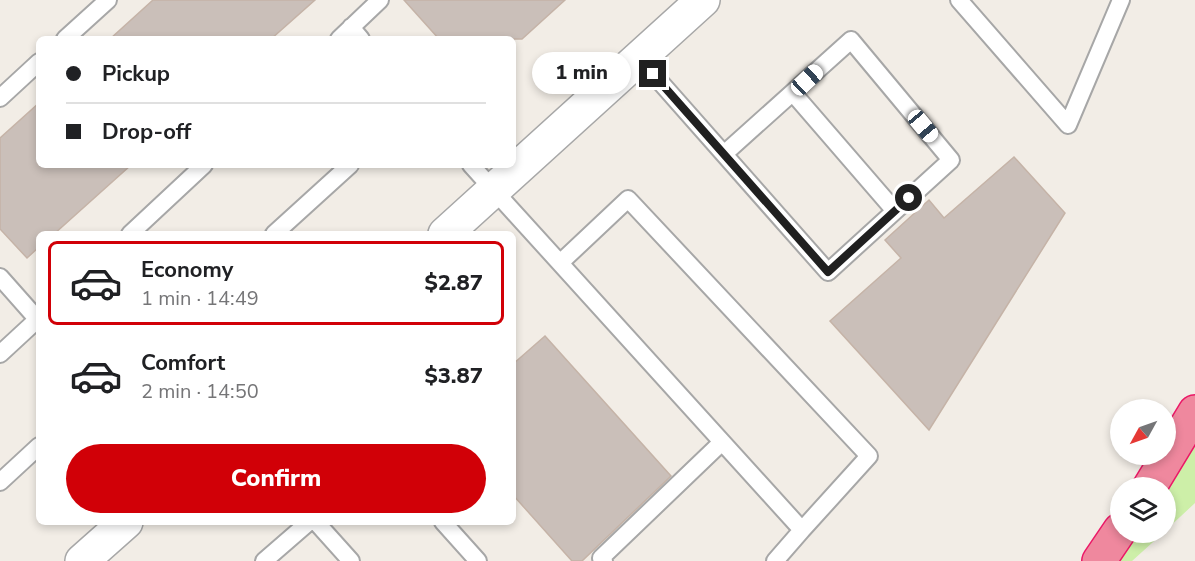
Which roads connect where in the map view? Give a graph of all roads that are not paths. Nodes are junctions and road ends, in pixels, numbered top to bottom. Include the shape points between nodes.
1 (108, 0) edge
2 (380, 0) edge
3 (703, 0) edge
4 (958, 0) edge
5 (1121, 0) edge
6 (350, 35) edge
7 (68, 36) edge
8 (639, 58) junction
9 (36, 65) edge
10 (793, 93) junction
11 (0, 98) edge
12 (724, 154) junction
13 (201, 168) edge
14 (347, 168) edge
15 (474, 168) edge
16 (494, 190) junction
17 (895, 211) junction
18 (133, 231) edge
19 (277, 231) edge
20 (448, 231) edge
21 (560, 263) junction
22 (0, 277) edge
23 (36, 317) edge
24 (36, 321) edge
25 (0, 354) edge
26 (1195, 412) edge
27 (722, 442) junction
28 (36, 449) edge
29 (1156, 477) edge
30 (0, 482) edge
31 (123, 525) edge
32 (306, 525) edge
33 (319, 525) edge
34 (446, 525) edge
35 (802, 530) junction
36 (1111, 543) edge
37 (96, 557) edge
38 (264, 561) edge
39 (351, 561) edge
40 (478, 561) edge
41 (604, 561) edge
42 (775, 561) edge
43 (1099, 561) edge

1 - 7 lane
2 - 6 lane
3 - 8 street
4 - 5 lane via 1068,125
8 - 12 lane
8 - 16 street
9 - 11 lane
10 - 12 lane
10 - 17 lane
10 - 17 lane via 851,40 951,160
12 - 17 lane via 828,272
13 - 18 lane
14 - 19 lane
15 - 16 lane
16 - 20 street
16 - 21 lane
21 - 27 lane
21 - 35 lane via 628,199 869,456
22 - 23 lane
24 - 25 lane
26 - 29 highway
27 - 35 lane
27 - 41 lane via 601,558
28 - 30 lane
31 - 37 street
32 - 38 lane
33 - 39 lane
34 - 40 lane
35 - 42 lane
36 - 43 highway

